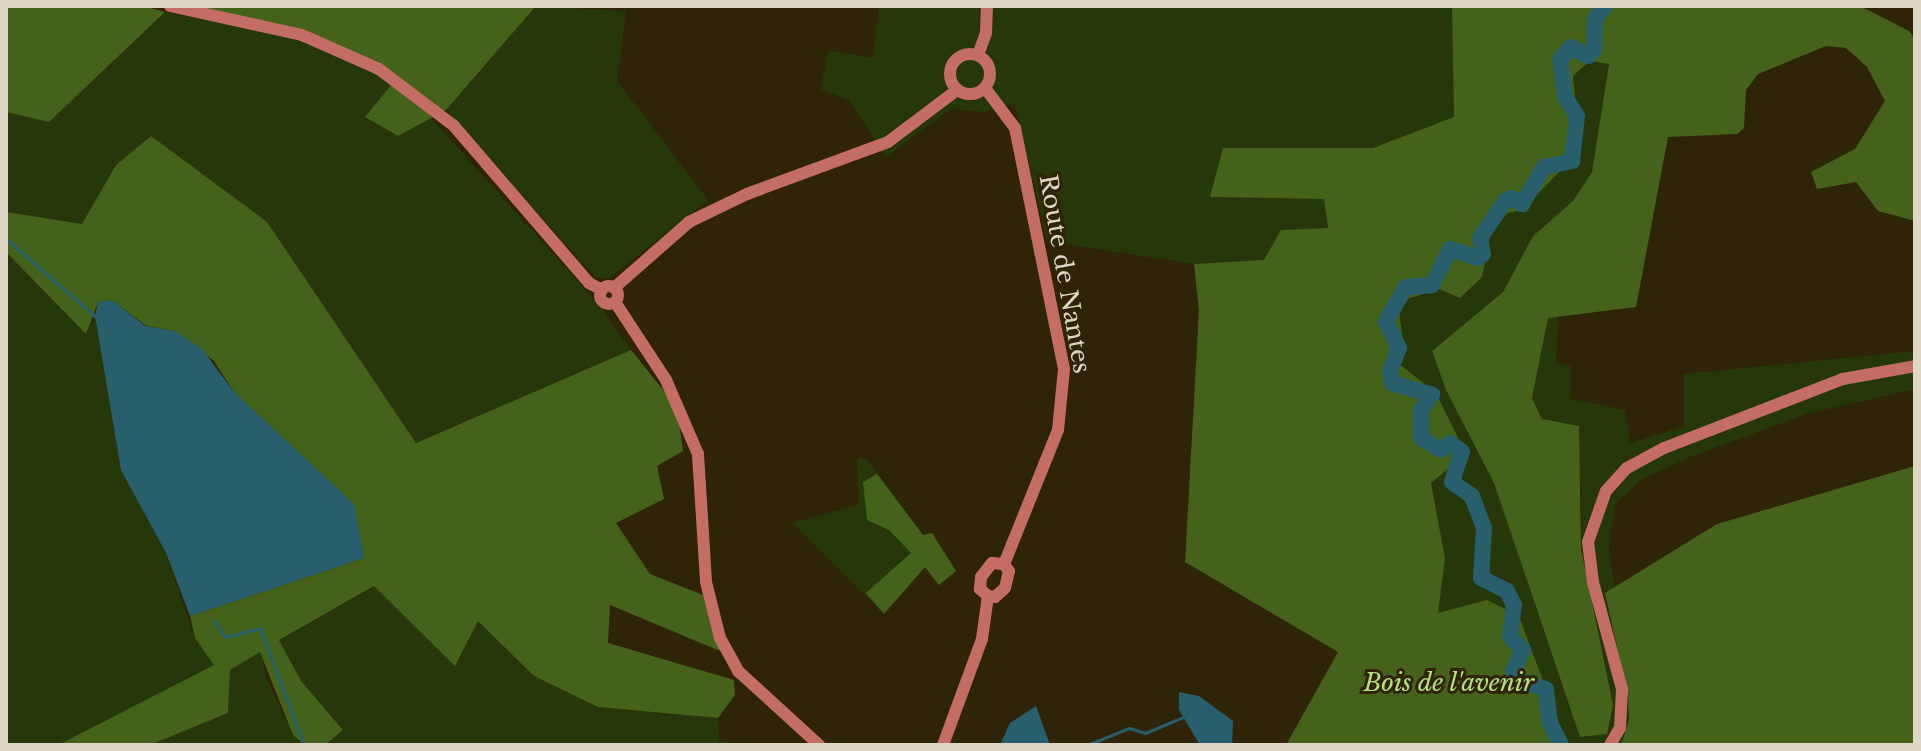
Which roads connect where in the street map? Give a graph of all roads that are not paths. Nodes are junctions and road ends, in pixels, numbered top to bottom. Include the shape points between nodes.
1 (170, 6) edge
2 (987, 6) edge
3 (978, 55) junction
4 (985, 88) junction
5 (957, 90) junction
6 (608, 289) junction
7 (1915, 366) edge
8 (1004, 564) junction
9 (988, 596) junction
10 (819, 745) edge
11 (943, 745) edge
12 (1610, 745) edge

1 - 6 main road via 302,35 379,69 454,126 579,272
2 - 3 main road
3 - 4 main road via 990,70
3 - 5 main road via 966,54 951,64 950,81
4 - 5 main road via 968,95
4 - 8 main road, Route de Nantes via 1015,128 1064,369 1058,430
5 - 6 main road via 888,142 747,194 689,222
6 - 10 main road via 604,302 615,302 666,380 698,454 708,598 733,663
7 - 12 main road via 1843,379 1664,448 1627,468 1606,491 1588,542 1593,582 1622,689 1620,728
8 - 9 main road via 1009,571 1005,588
8 - 9 main road via 992,563 981,577 980,589
9 - 11 main road via 982,639

